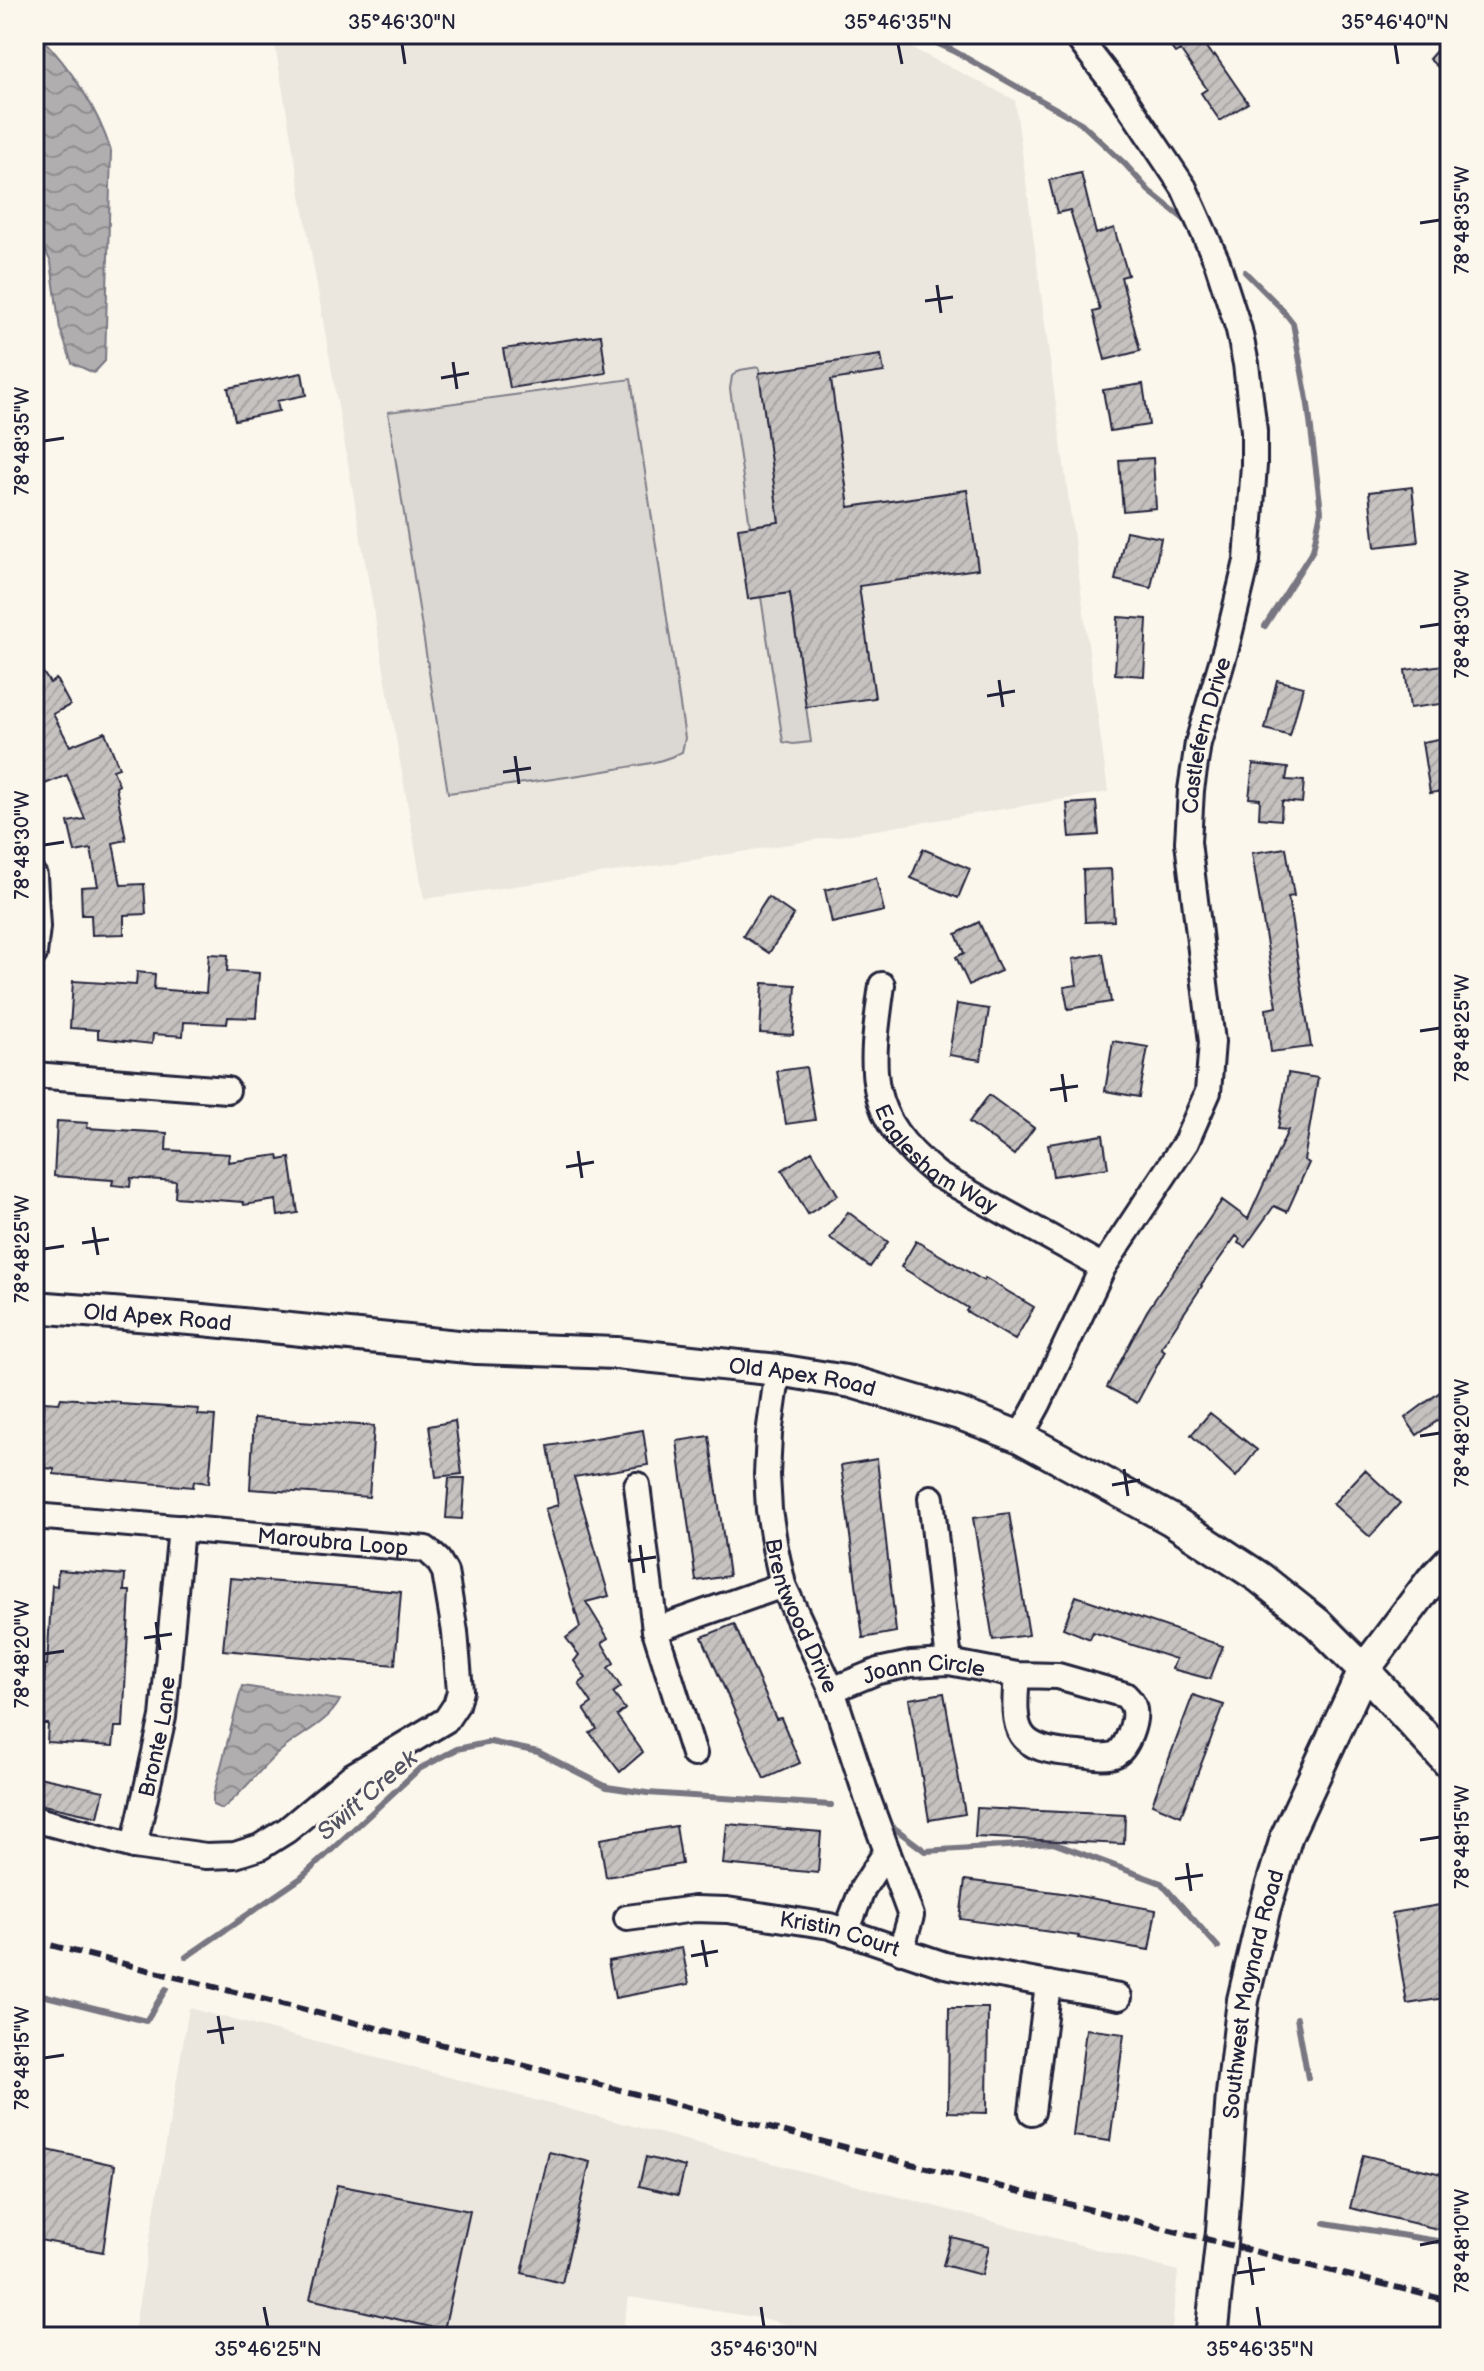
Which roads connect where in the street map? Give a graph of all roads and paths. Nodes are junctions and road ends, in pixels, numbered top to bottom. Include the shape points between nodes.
1 (1075, 34) edge
2 (34, 876) edge
3 (34, 954) edge
4 (882, 985) dead end
5 (34, 1075) edge
6 (227, 1090) dead end
7 (1103, 1267) junction
8 (34, 1307) edge
9 (778, 1370) junction
10 (1020, 1437) junction
11 (637, 1485) dead end
12 (931, 1498) dead end
13 (34, 1516) edge
14 (181, 1528) junction
15 (1450, 1561) edge
16 (783, 1585) junction
17 (655, 1630) junction
18 (949, 1662) junction
19 (1364, 1670) junction
20 (1017, 1675) junction
21 (832, 1690) junction
22 (694, 1754) dead end
23 (1450, 1764) edge
24 (34, 1819) edge
25 (134, 1846) junction
26 (887, 1851) junction
27 (627, 1918) dead end
28 (846, 1932) junction
29 (901, 1951) junction
30 (1048, 1984) junction
31 (1119, 1997) dead end
32 (1032, 2112) dead end
33 (1211, 2337) edge

1 - 7 street, Castlefern Drive via 1184,188 1217,262 1239,330 1254,431 1247,561 1198,743 1191,790 1188,842 1212,1042 1208,1092 1186,1142
2 - 3 street
4 - 7 street, Eaglesham Way via 873,1074 888,1121 901,1141 938,1175
5 - 6 street
7 - 10 street, Castlefern Drive
8 - 9 main road, Old Apex Road
9 - 10 main road, Old Apex Road via 852,1382
9 - 16 street, Brentwood Drive via 767,1475
10 - 19 main road, Old Apex Road via 1170,1519 1259,1577
11 - 17 street
12 - 18 street
13 - 14 street, Maroubra Loop
14 - 25 street, Bronte Lane via 163,1717
14 - 25 street, Maroubra Loop via 426,1549 445,1572 460,1691 446,1720 352,1776 260,1847 206,1856
15 - 19 main road, Southwest Maynard Road
16 - 17 street
16 - 21 street, Brentwood Drive
17 - 22 street
18 - 20 street, Joann Circle
18 - 21 street, Joann Circle via 878,1671
19 - 23 main road, Old Apex Road
19 - 33 main road, Southwest Maynard Road via 1287,1835 1246,1985
20 - 20 street, Joann Circle via 1058,1676 1125,1695 1135,1711 1124,1746 1106,1756 1045,1750 1027,1741 1014,1716
21 - 26 street, Brentwood Drive
24 - 25 street, Maroubra Loop
26 - 28 street via 863,1888
26 - 29 street, Brentwood Drive via 911,1916
27 - 28 street, Kristin Court via 727,1910
28 - 29 street, Kristin Court
29 - 30 street, Kristin Court via 945,1965
30 - 31 street, Kristin Court
30 - 32 street

